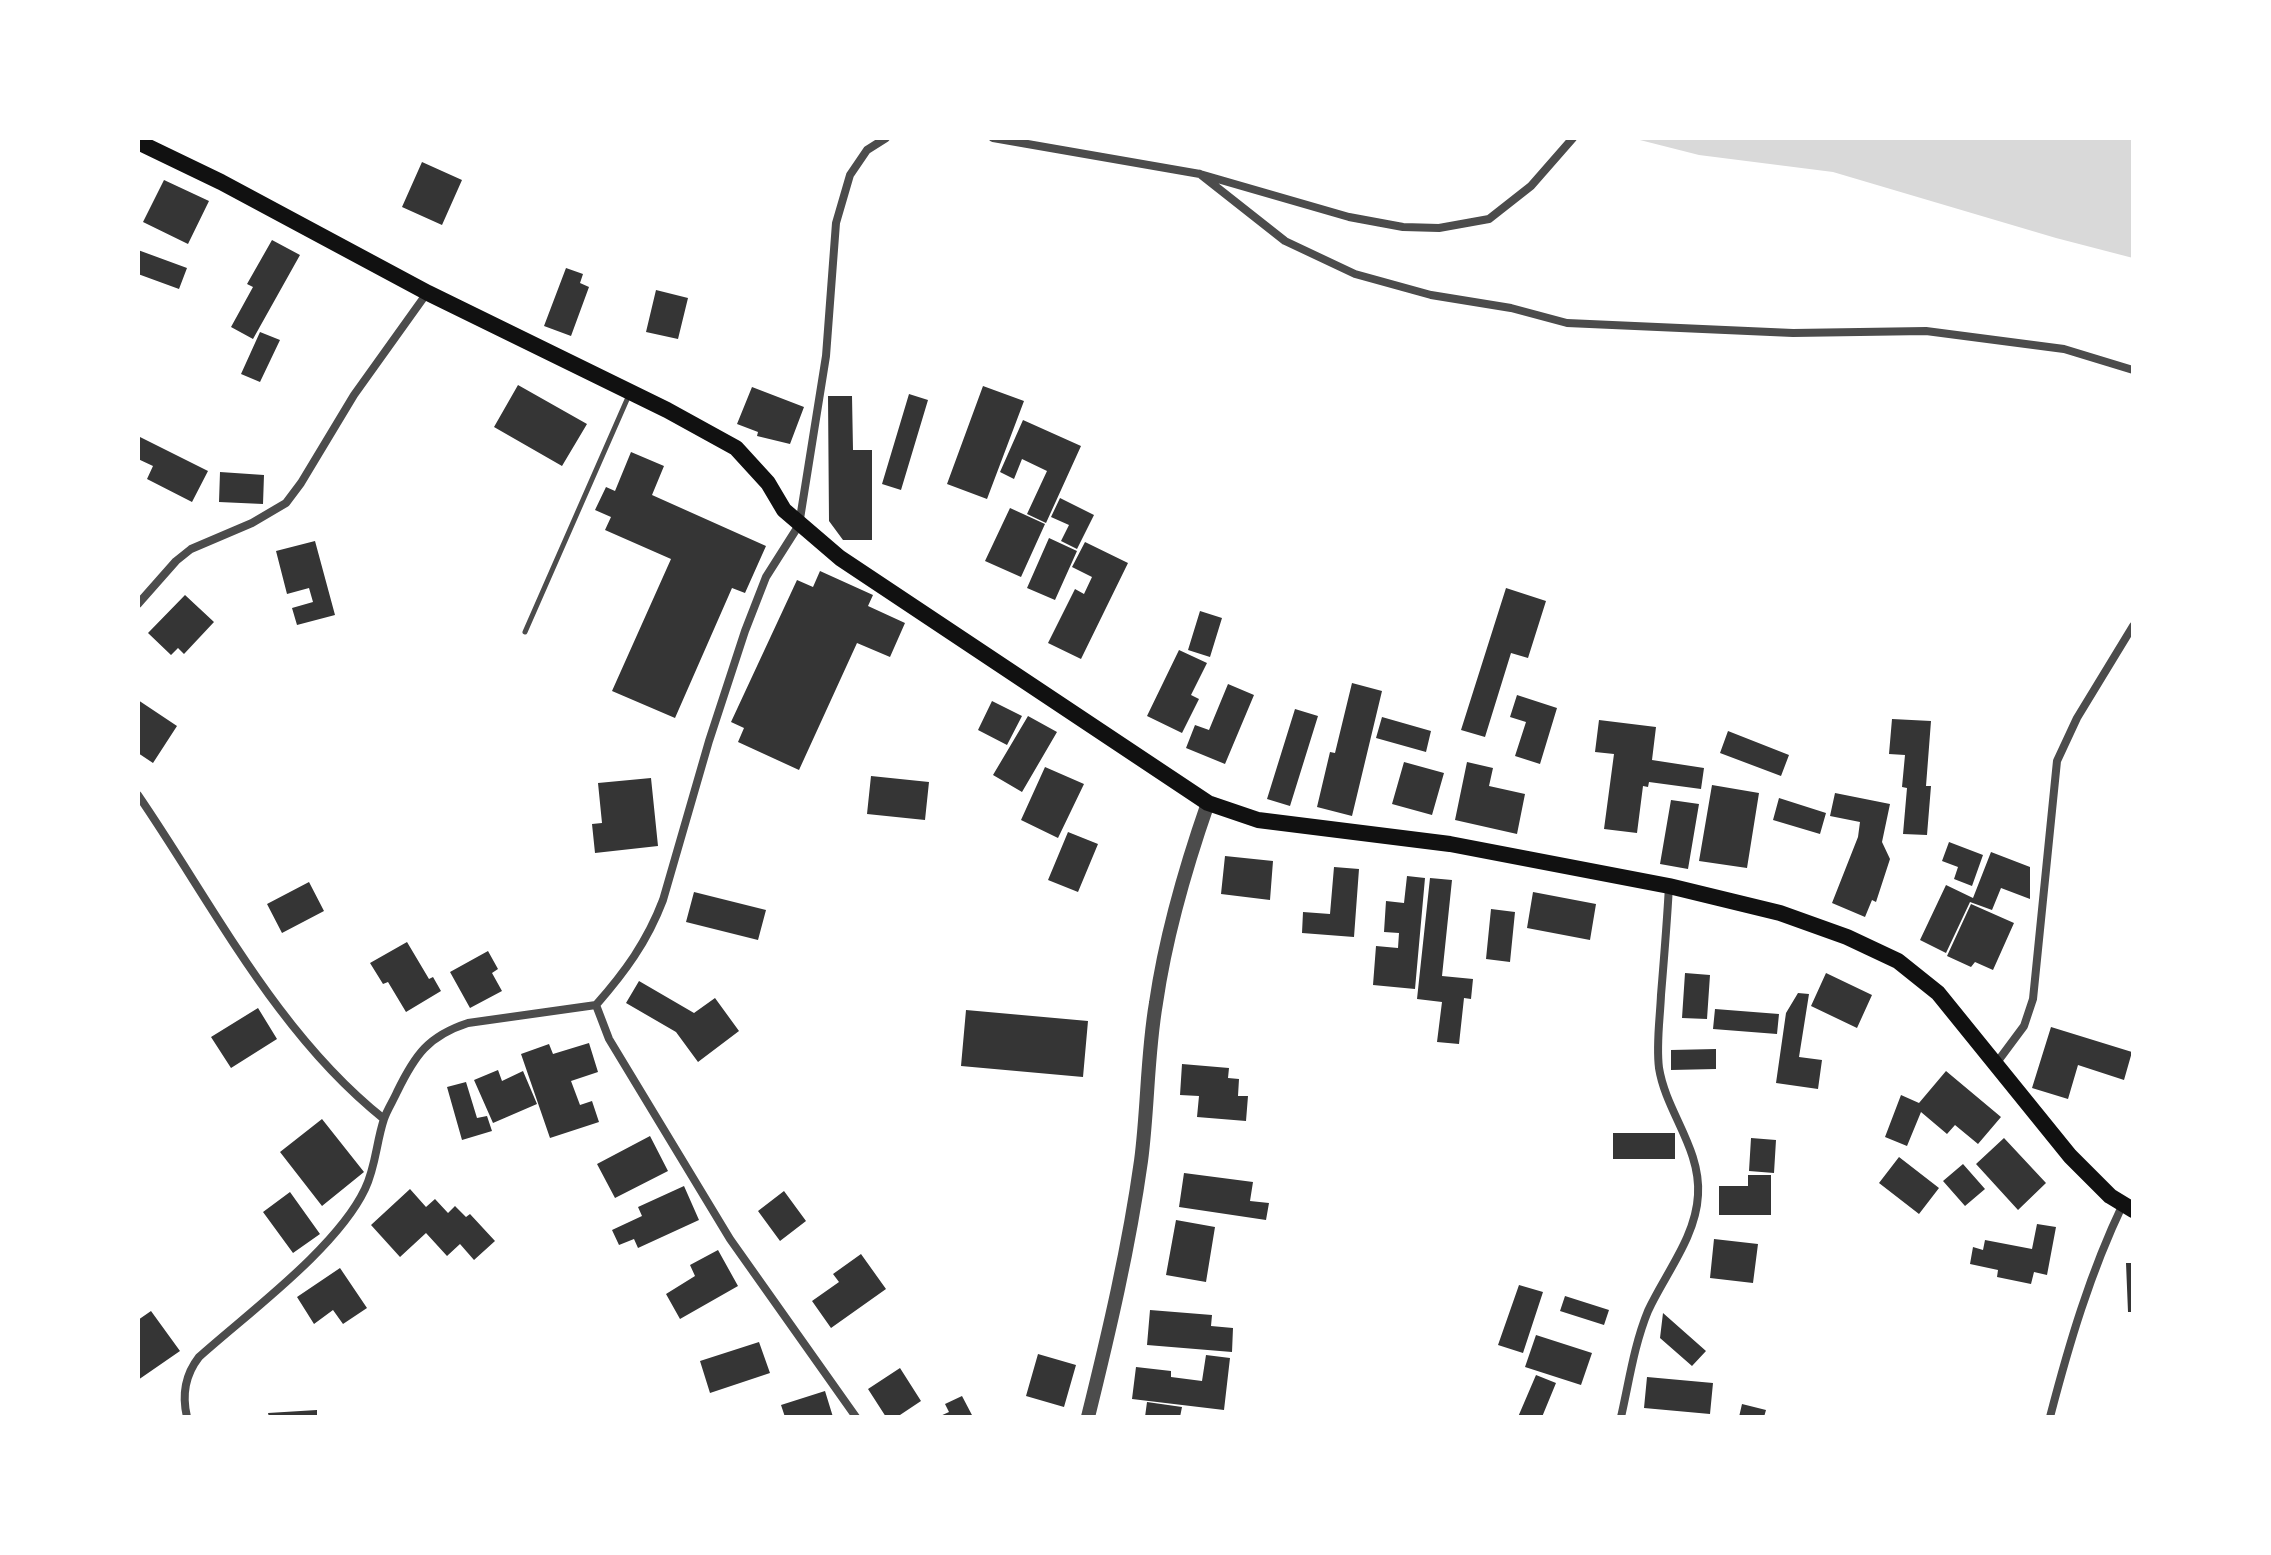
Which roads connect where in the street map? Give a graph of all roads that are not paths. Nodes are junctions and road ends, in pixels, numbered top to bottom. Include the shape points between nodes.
1 (886, 138) edge
2 (993, 138) edge
3 (1573, 138) edge
4 (138, 142) edge
5 (1200, 174) junction
6 (428, 293) junction
7 (2133, 370) edge
8 (631, 391) junction
9 (799, 525) junction
10 (138, 604) edge
11 (2133, 626) edge
12 (525, 632) dead end
13 (138, 795) edge
14 (1208, 803) junction
15 (1669, 886) junction
16 (596, 1005) junction
17 (1995, 1065) junction
18 (384, 1119) junction
19 (2128, 1207) edge
20 (186, 1417) edge
21 (856, 1417) edge
22 (1088, 1417) edge
23 (1621, 1417) edge
24 (2050, 1417) edge

1 - 9 street via 867,150 850,175 836,223 826,356
2 - 5 street
3 - 5 street via 1531,186 1489,219 1439,228 1349,217
4 - 6 main road
5 - 7 street via 1285,241 1355,274 1431,295 1567,323 1793,333 1926,331 2064,349
6 - 8 main road
6 - 10 street via 354,395 286,503 191,549
8 - 9 main road via 736,448
8 - 12 lane
9 - 14 main road via 853,567
9 - 16 street via 766,577 745,631 653,926 627,970
11 - 17 street via 2057,761 2033,999 2024,1026
13 - 18 street via 289,1020 341,1080
14 - 15 main road via 1258,820 1479,849
14 - 22 street via 1166,941 1123,1269
15 - 17 main road via 1819,925 1898,961 1938,993
15 - 23 street via 1660,1069 1693,1156 1698,1197 1684,1243 1647,1313
16 - 18 street via 449,1030 409,1067
16 - 21 street via 609,1039 730,1239
17 - 19 main road via 2070,1156
18 - 20 street via 372,1172 350,1214 283,1284 199,1357 186,1382
19 - 24 street via 2101,1250 2071,1334

